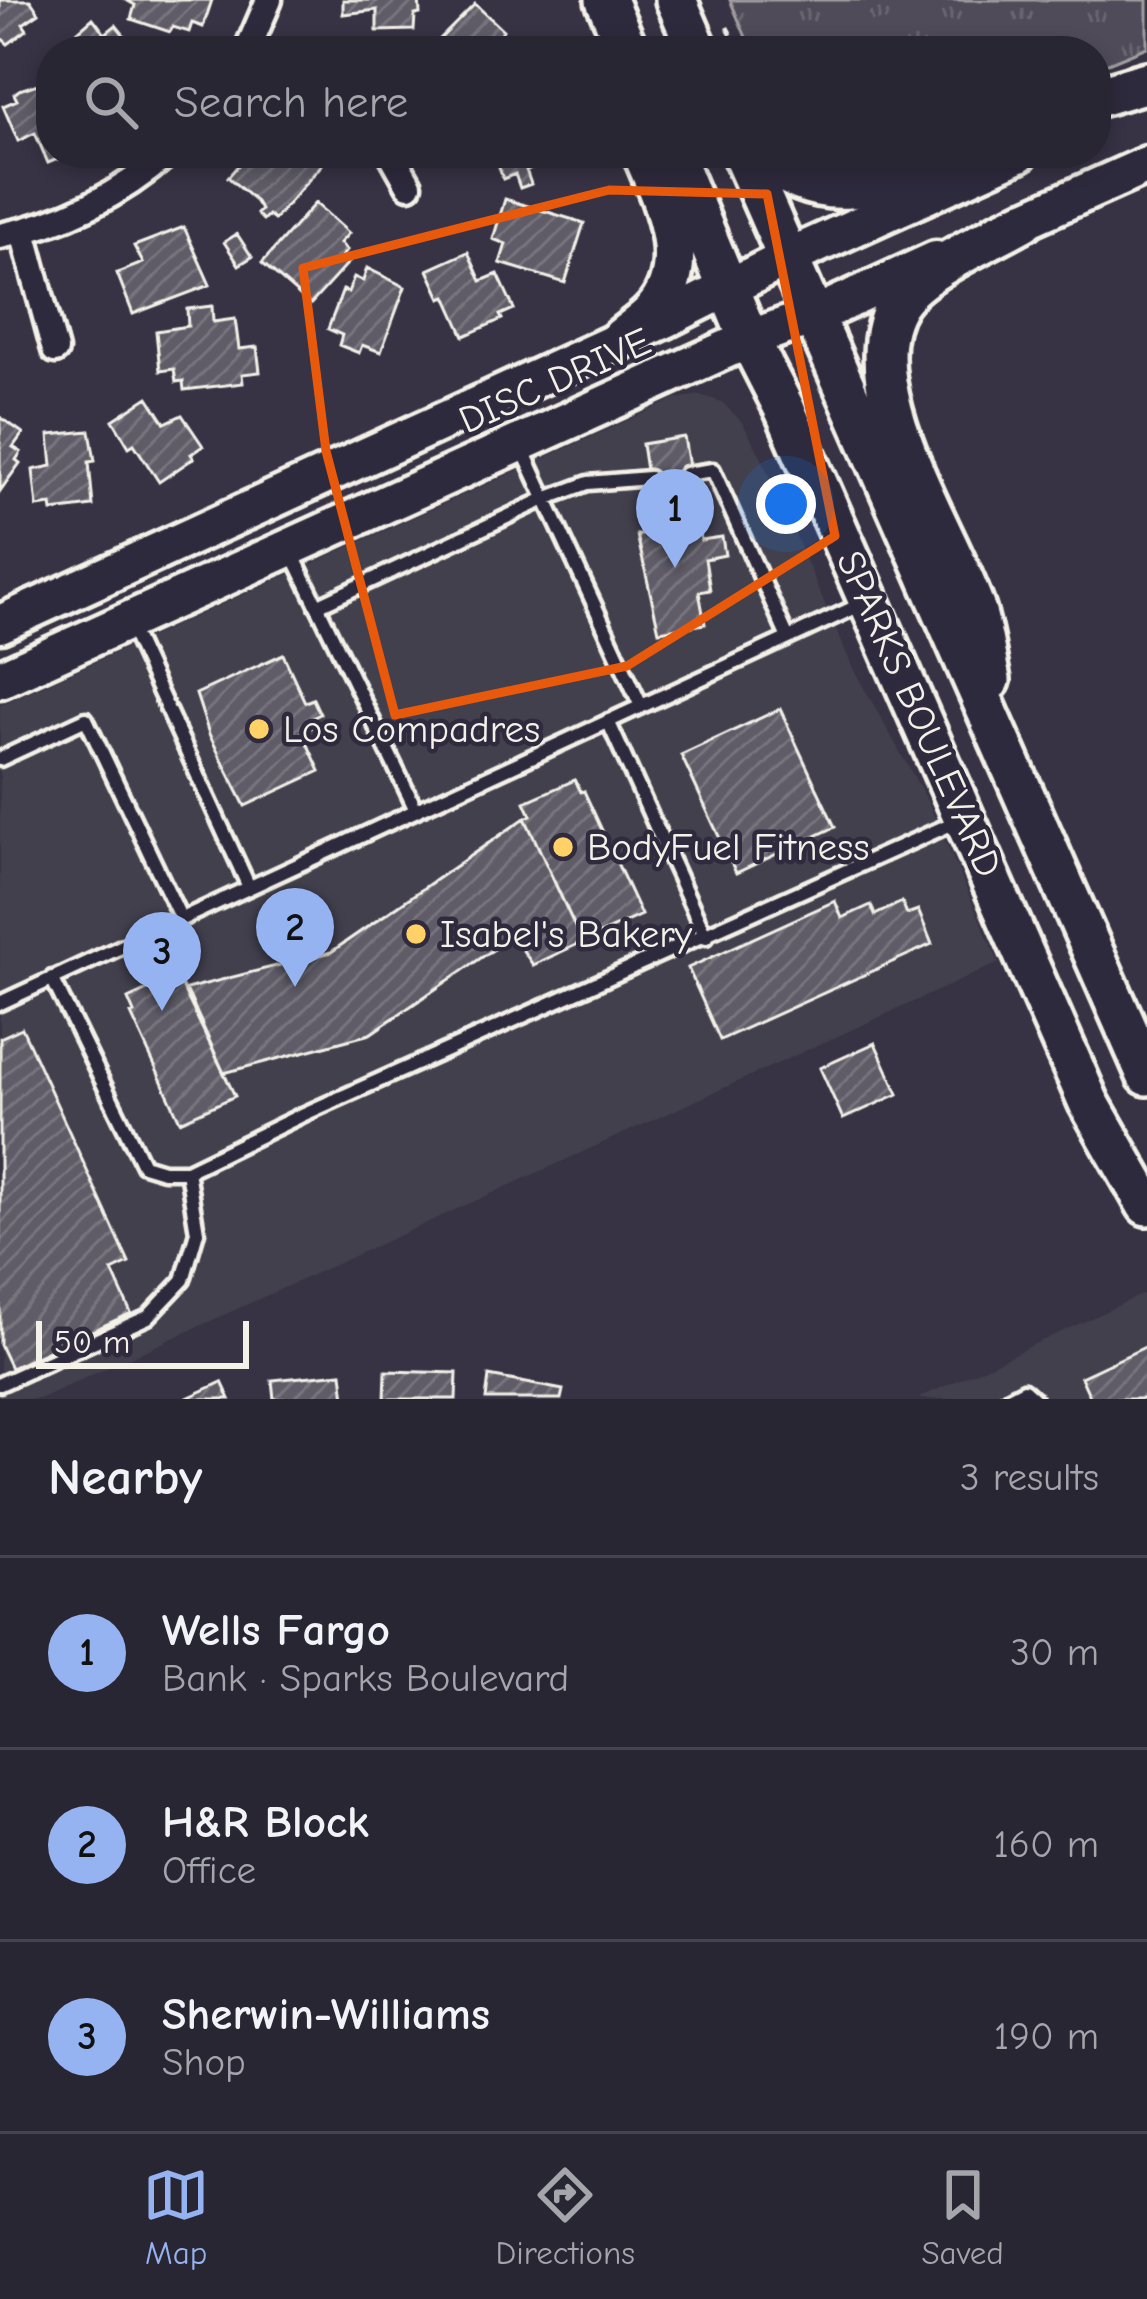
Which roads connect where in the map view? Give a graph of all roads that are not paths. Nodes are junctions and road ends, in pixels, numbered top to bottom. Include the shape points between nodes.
1 (269, 0) edge
2 (590, 0) edge
3 (606, 0) edge
4 (676, 0) edge
5 (257, 36) edge
6 (599, 36) edge
7 (622, 36) edge
8 (692, 36) edge
9 (1147, 82) edge
10 (1111, 93) edge
11 (1147, 95) edge
12 (1111, 111) edge
13 (1147, 165) edge
14 (148, 168) edge
15 (399, 168) edge
16 (649, 168) edge
17 (678, 168) edge
18 (748, 168) edge
19 (775, 168) edge
20 (920, 168) edge
21 (986, 168) edge
22 (409, 185) dead end
23 (1023, 220) junction
24 (12, 234) edge
25 (787, 258) junction
26 (727, 287) junction
27 (813, 316) junction
28 (749, 339) junction
29 (616, 342) junction
30 (55, 350) dead end
31 (520, 443) junction
32 (686, 474) dead end
33 (649, 478) dead end
34 (545, 499) junction
35 (289, 548) junction
36 (868, 601) junction
37 (317, 605) junction
38 (127, 622) junction
39 (0, 624) edge
40 (788, 638) junction
41 (0, 679) edge
42 (641, 706) junction
43 (608, 721) junction
44 (1001, 744) junction
45 (0, 758) edge
46 (416, 810) junction
47 (964, 818) junction
48 (249, 887) junction
49 (181, 919) junction
50 (706, 937) junction
51 (52, 978) junction
52 (0, 1003) edge
53 (1147, 1075) edge
54 (187, 1172) junction
55 (1147, 1205) edge
56 (0, 1384) edge
57 (1007, 1399) edge
58 (1034, 1399) edge

1 - 5 street
2 - 6 main road
3 - 7 main road
4 - 8 main road
9 - 10 main road
11 - 12 main road
13 - 23 main road, DISC DRIVE
14 - 24 street via 70,216
15 - 22 street
16 - 29 main road via 672,229 671,269 654,311
17 - 26 main road, SPARKS BOULEVARD
18 - 25 main road, SPARKS BOULEVARD
19 - 20 main road via 812,187 843,189
21 - 25 main road, DISC DRIVE
23 - 27 main road, DISC DRIVE
23 - 44 main road via 916,283 897,304 887,337 896,426 974,607
24 - 30 street
25 - 26 main road, DISC DRIVE
25 - 27 main road, SPARKS BOULEVARD
26 - 28 main road, SPARKS BOULEVARD
26 - 29 main road, DISC DRIVE
27 - 28 main road, DISC DRIVE
27 - 44 main road, SPARKS BOULEVARD
28 - 31 main road, DISC DRIVE
28 - 36 main road, SPARKS BOULEVARD
29 - 39 main road, DISC DRIVE
31 - 34 lane
31 - 35 main road, DISC DRIVE
32 - 40 lane via 713,470
33 - 34 lane via 588,483
34 - 37 lane
34 - 42 lane
35 - 37 lane
35 - 38 main road, DISC DRIVE
36 - 40 lane
36 - 47 main road, SPARKS BOULEVARD
37 - 46 lane
38 - 41 main road, DISC DRIVE
38 - 48 lane
40 - 42 lane
42 - 43 lane
43 - 46 lane
43 - 50 lane
44 - 53 main road, SPARKS BOULEVARD
45 - 49 lane via 86,719
46 - 48 lane
47 - 50 lane
47 - 55 main road, SPARKS BOULEVARD via 1089,1103
48 - 49 lane
49 - 51 lane
50 - 54 lane
51 - 52 lane
51 - 54 lane via 143,1165
54 - 56 lane via 197,1232 183,1280 148,1317
57 - 58 lane via 1024,1390

